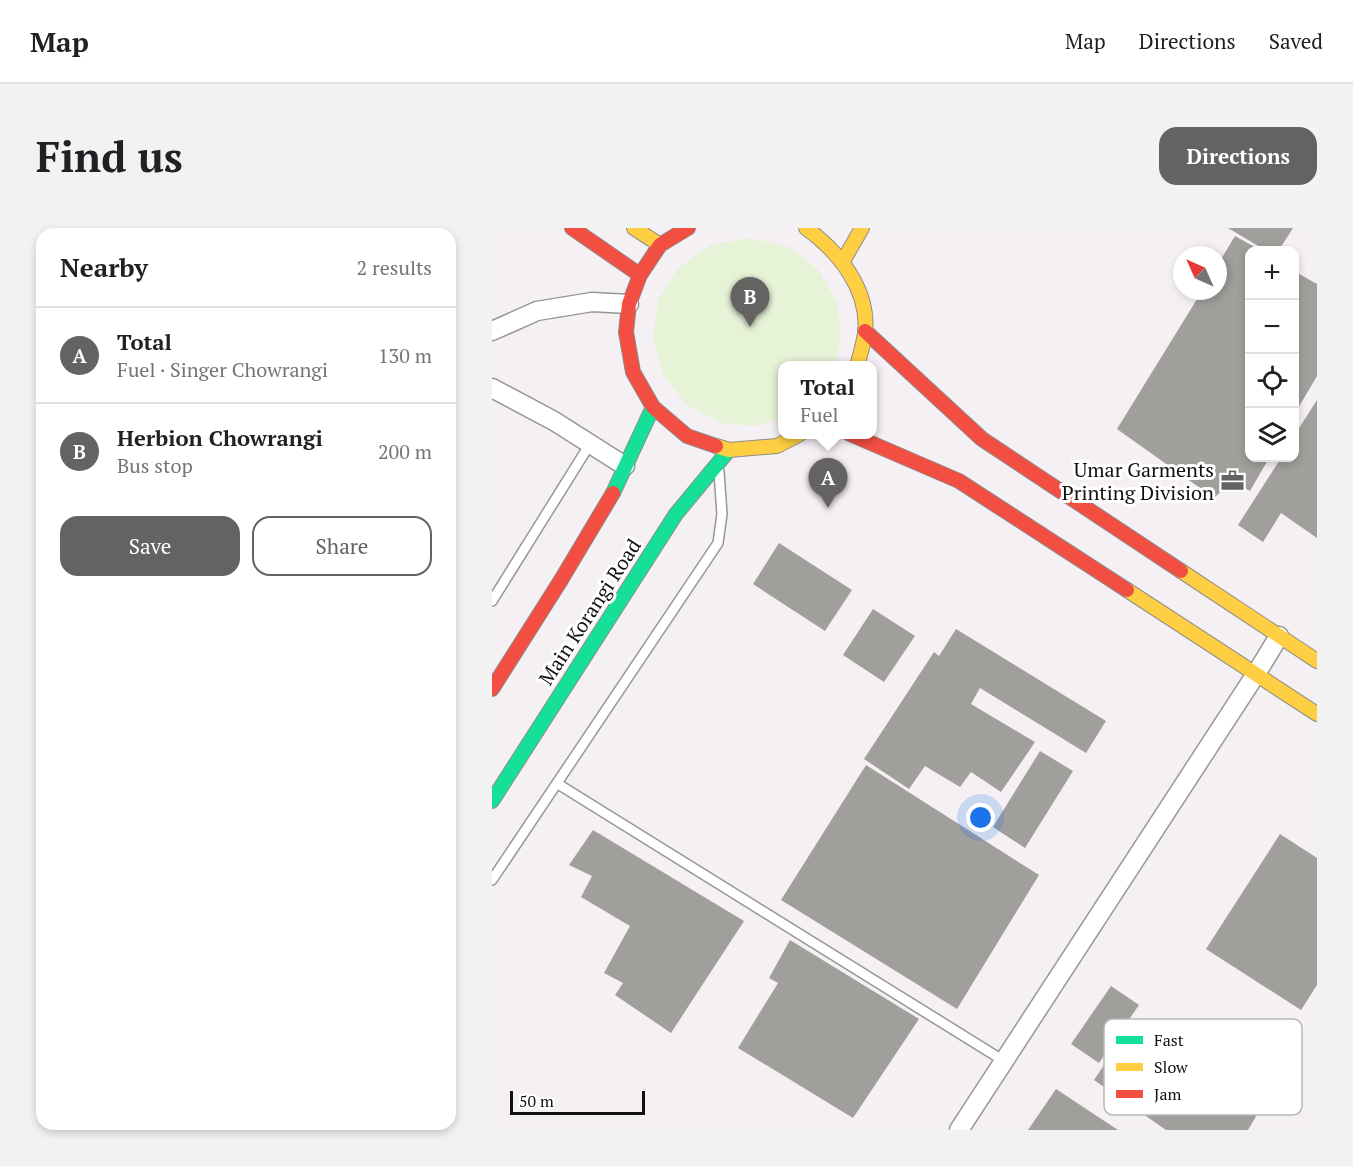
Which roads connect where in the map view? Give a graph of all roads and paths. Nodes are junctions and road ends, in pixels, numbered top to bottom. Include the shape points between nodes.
1 (572, 228) edge
2 (634, 228) edge
3 (688, 228) edge
4 (806, 228) edge
5 (862, 228) edge
6 (660, 245) junction
7 (843, 261) junction
8 (640, 275) junction
9 (629, 304) junction
10 (492, 331) edge
11 (865, 331) junction
12 (858, 361) edge
13 (492, 388) edge
14 (653, 407) junction
15 (792, 439) edge
16 (862, 439) edge
17 (590, 444) junction
18 (729, 450) junction
19 (719, 462) junction
20 (625, 466) junction
21 (492, 601) edge
22 (1279, 636) junction
23 (1317, 661) edge
24 (1256, 674) junction
25 (492, 689) edge
26 (1317, 714) edge
27 (558, 784) junction
28 (492, 801) edge
29 (492, 880) edge
30 (1004, 1061) junction
31 (959, 1130) edge

1 - 8 main road
2 - 6 main road
3 - 6 main road
4 - 7 main road
5 - 7 main road
6 - 8 main road
7 - 11 main road via 863,307
8 - 9 main road
9 - 10 street via 592,302 537,310
9 - 14 main road via 626,332 633,372
11 - 12 main road
11 - 22 main road via 982,439
13 - 17 street
14 - 18 main road via 687,435
14 - 20 main road, Main Korangi Road
15 - 18 main road via 777,446
16 - 24 main road via 959,481
17 - 20 street
17 - 21 lane
18 - 19 main road, Main Korangi Road
19 - 27 lane via 722,514 718,543
19 - 28 main road, Main Korangi Road via 676,514
20 - 25 main road, Main Korangi Road via 561,580
22 - 23 main road
22 - 24 street
24 - 26 main road
24 - 30 street
27 - 29 lane
27 - 30 lane
30 - 31 street

